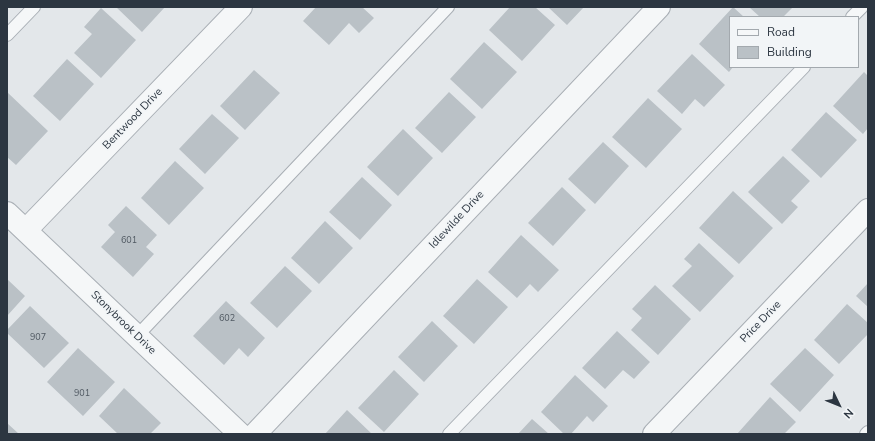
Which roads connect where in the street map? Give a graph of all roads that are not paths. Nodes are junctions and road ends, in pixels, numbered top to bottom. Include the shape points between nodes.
1 (34, 7) edge
2 (241, 7) edge
3 (448, 7) edge
4 (660, 7) edge
5 (862, 7) edge
6 (853, 16) edge
7 (7, 35) edge
8 (803, 68) edge
9 (868, 210) edge
10 (7, 212) edge
11 (26, 230) junction
12 (137, 336) junction
13 (240, 434) edge
14 (255, 434) edge
15 (449, 434) edge
16 (654, 434) edge

1 - 7 lane
2 - 11 street, Bentwood Drive
3 - 12 lane
4 - 14 street, Idlewilde Drive
5 - 6 lane
8 - 15 lane
9 - 16 street, Price Drive
10 - 11 street, Stonybrook Drive
11 - 12 street, Stonybrook Drive
12 - 13 street, Stonybrook Drive

